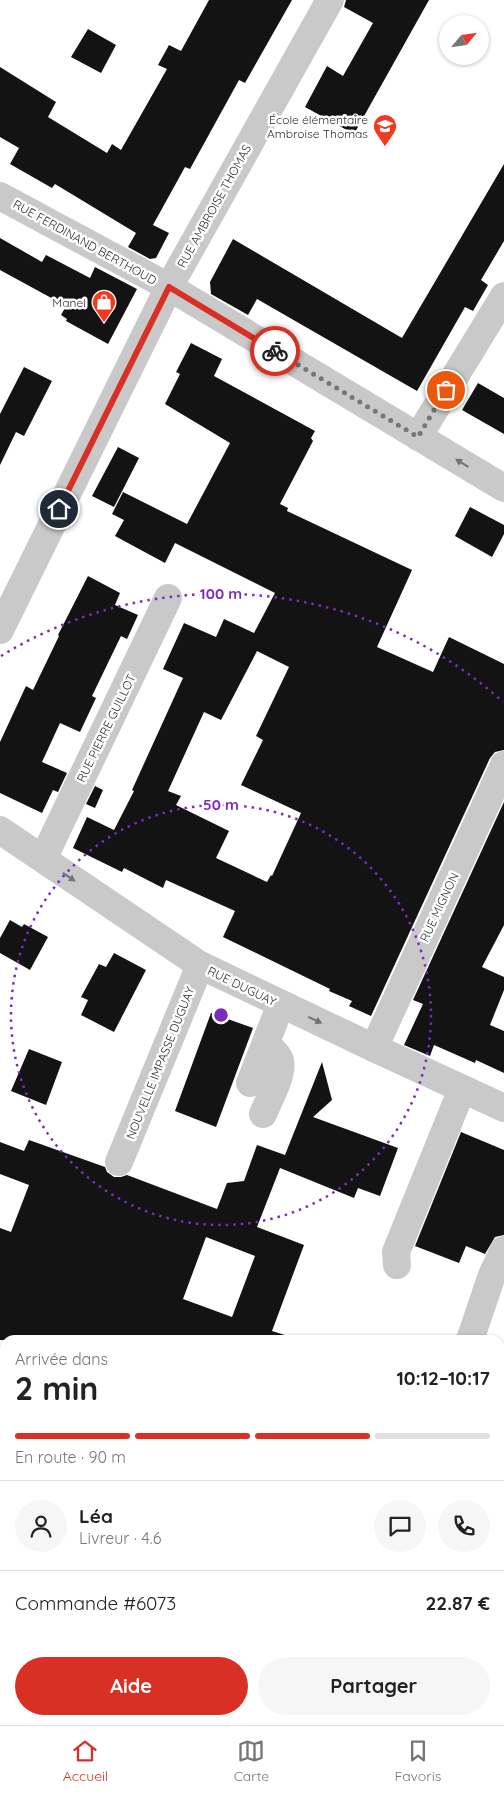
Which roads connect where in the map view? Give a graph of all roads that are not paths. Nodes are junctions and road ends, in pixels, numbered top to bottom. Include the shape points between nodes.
1 (330, 0) edge
2 (0, 196) edge
3 (169, 287) junction
4 (504, 296) edge
5 (418, 437) junction
6 (504, 488) edge
7 (168, 598) dead end
8 (0, 630) edge
9 (504, 765) edge
10 (0, 830) edge
11 (43, 859) junction
12 (200, 965) junction
13 (281, 1004) junction
14 (266, 1044) junction
15 (374, 1048) junction
16 (250, 1083) dead end
17 (462, 1089) junction
18 (504, 1108) edge
19 (263, 1114) dead end
20 (120, 1162) dead end
21 (504, 1250) edge
22 (397, 1265) dead end
23 (472, 1335) edge

1 - 3 street, RUE AMBROISE THOMAS
2 - 3 street, RUE FERDINAND BERTHOUD
3 - 5 street, RUE FERDINAND BERTHOUD
3 - 8 street, RUE AMBROISE THOMAS
4 - 5 street
6 -> 5 street, RUE FERDINAND BERTHOUD
7 - 11 street, RUE PIERRE GUILLOT
9 - 15 street, RUE MIGNON
10 - 11 street, RUE DUGUAY
11 -> 12 street, RUE DUGUAY
12 - 13 street, RUE DUGUAY
12 - 20 street, NOUVELLE IMPASSE DUGUAY
13 - 14 street
13 -> 15 street, RUE DUGUAY
14 - 16 street
14 - 19 street via 282,1065
15 - 17 street, RUE DUGUAY
17 - 18 street, RUE DUGUAY
17 - 22 street via 396,1252
21 - 23 street

